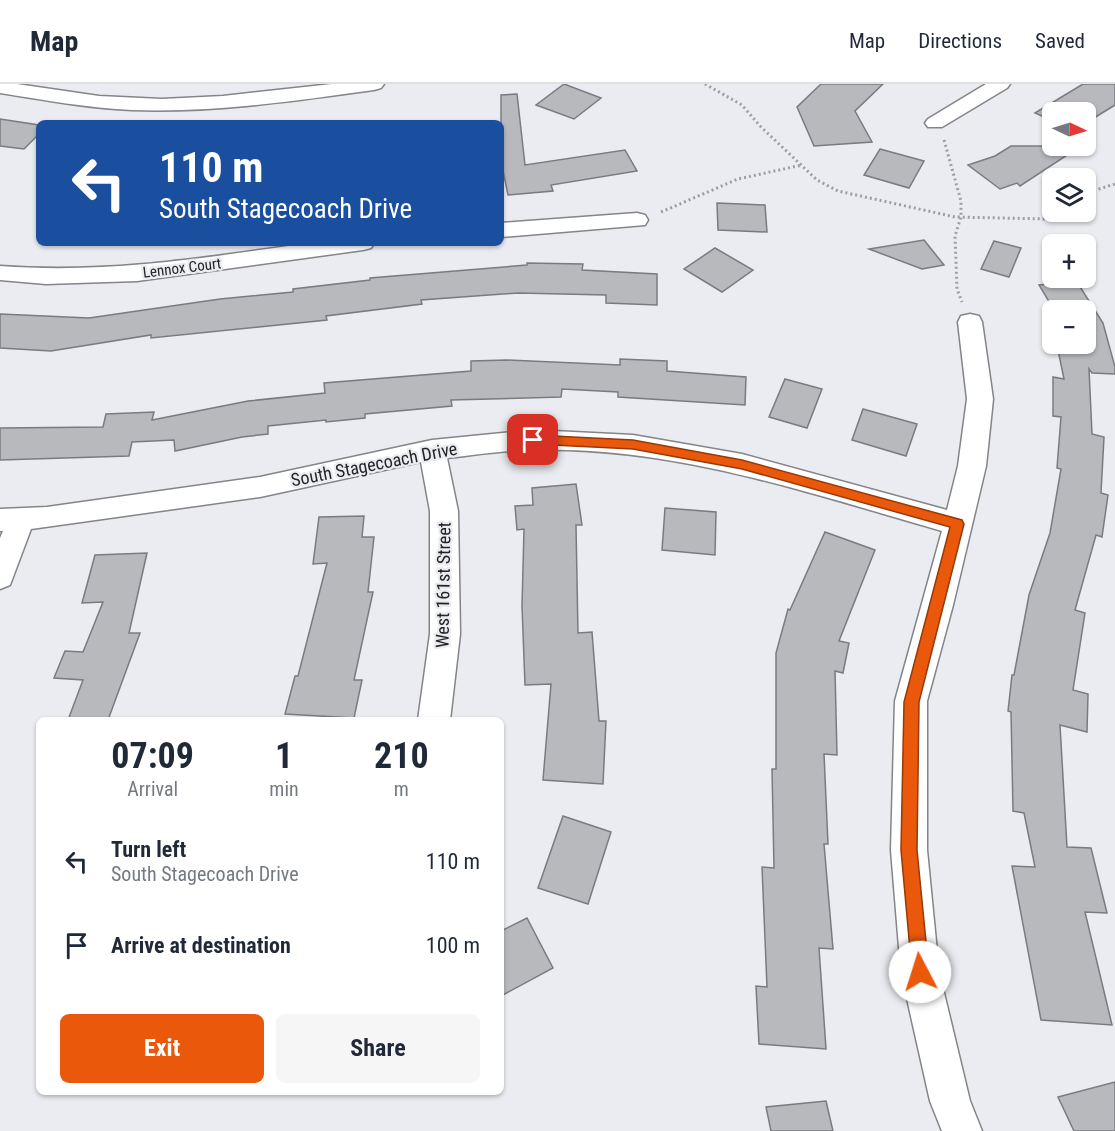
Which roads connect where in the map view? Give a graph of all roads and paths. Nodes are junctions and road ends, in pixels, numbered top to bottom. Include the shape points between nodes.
1 (374, 84) edge
2 (705, 84) edge
3 (1000, 84) edge
4 (0, 87) edge
5 (935, 123) joint
6 (802, 165) junction
7 (1115, 184) edge
8 (1096, 190) edge
9 (961, 217) junction
10 (1042, 219) edge
11 (637, 220) joint
12 (504, 230) edge
13 (341, 246) edge
14 (0, 273) edge
15 (970, 322) joint
16 (432, 450) junction
17 (10, 519) edge
18 (957, 524) junction
19 (0, 577) edge
20 (435, 717) edge
21 (962, 1131) edge

1 - 4 street via 168,105 88,100
2 - 6 path via 742,105
3 - 5 street
5 - 9 path via 961,201
6 - 9 path via 817,180 838,191
6 - 11 path via 738,179
7 - 8 path
9 - 10 path
9 - 15 path via 955,236 957,286
11 - 12 street
13 - 14 street, Lennox Court via 147,273 55,277
15 - 18 street via 980,399 972,466
16 - 17 street, South Stagecoach Drive via 260,487 47,518
16 - 18 street, South Stagecoach Drive via 533,440 633,445 742,464
16 - 20 street, West 161st Street via 444,522 445,634
17 - 19 street
18 - 21 street via 911,702 909,850 920,972 950,1101

